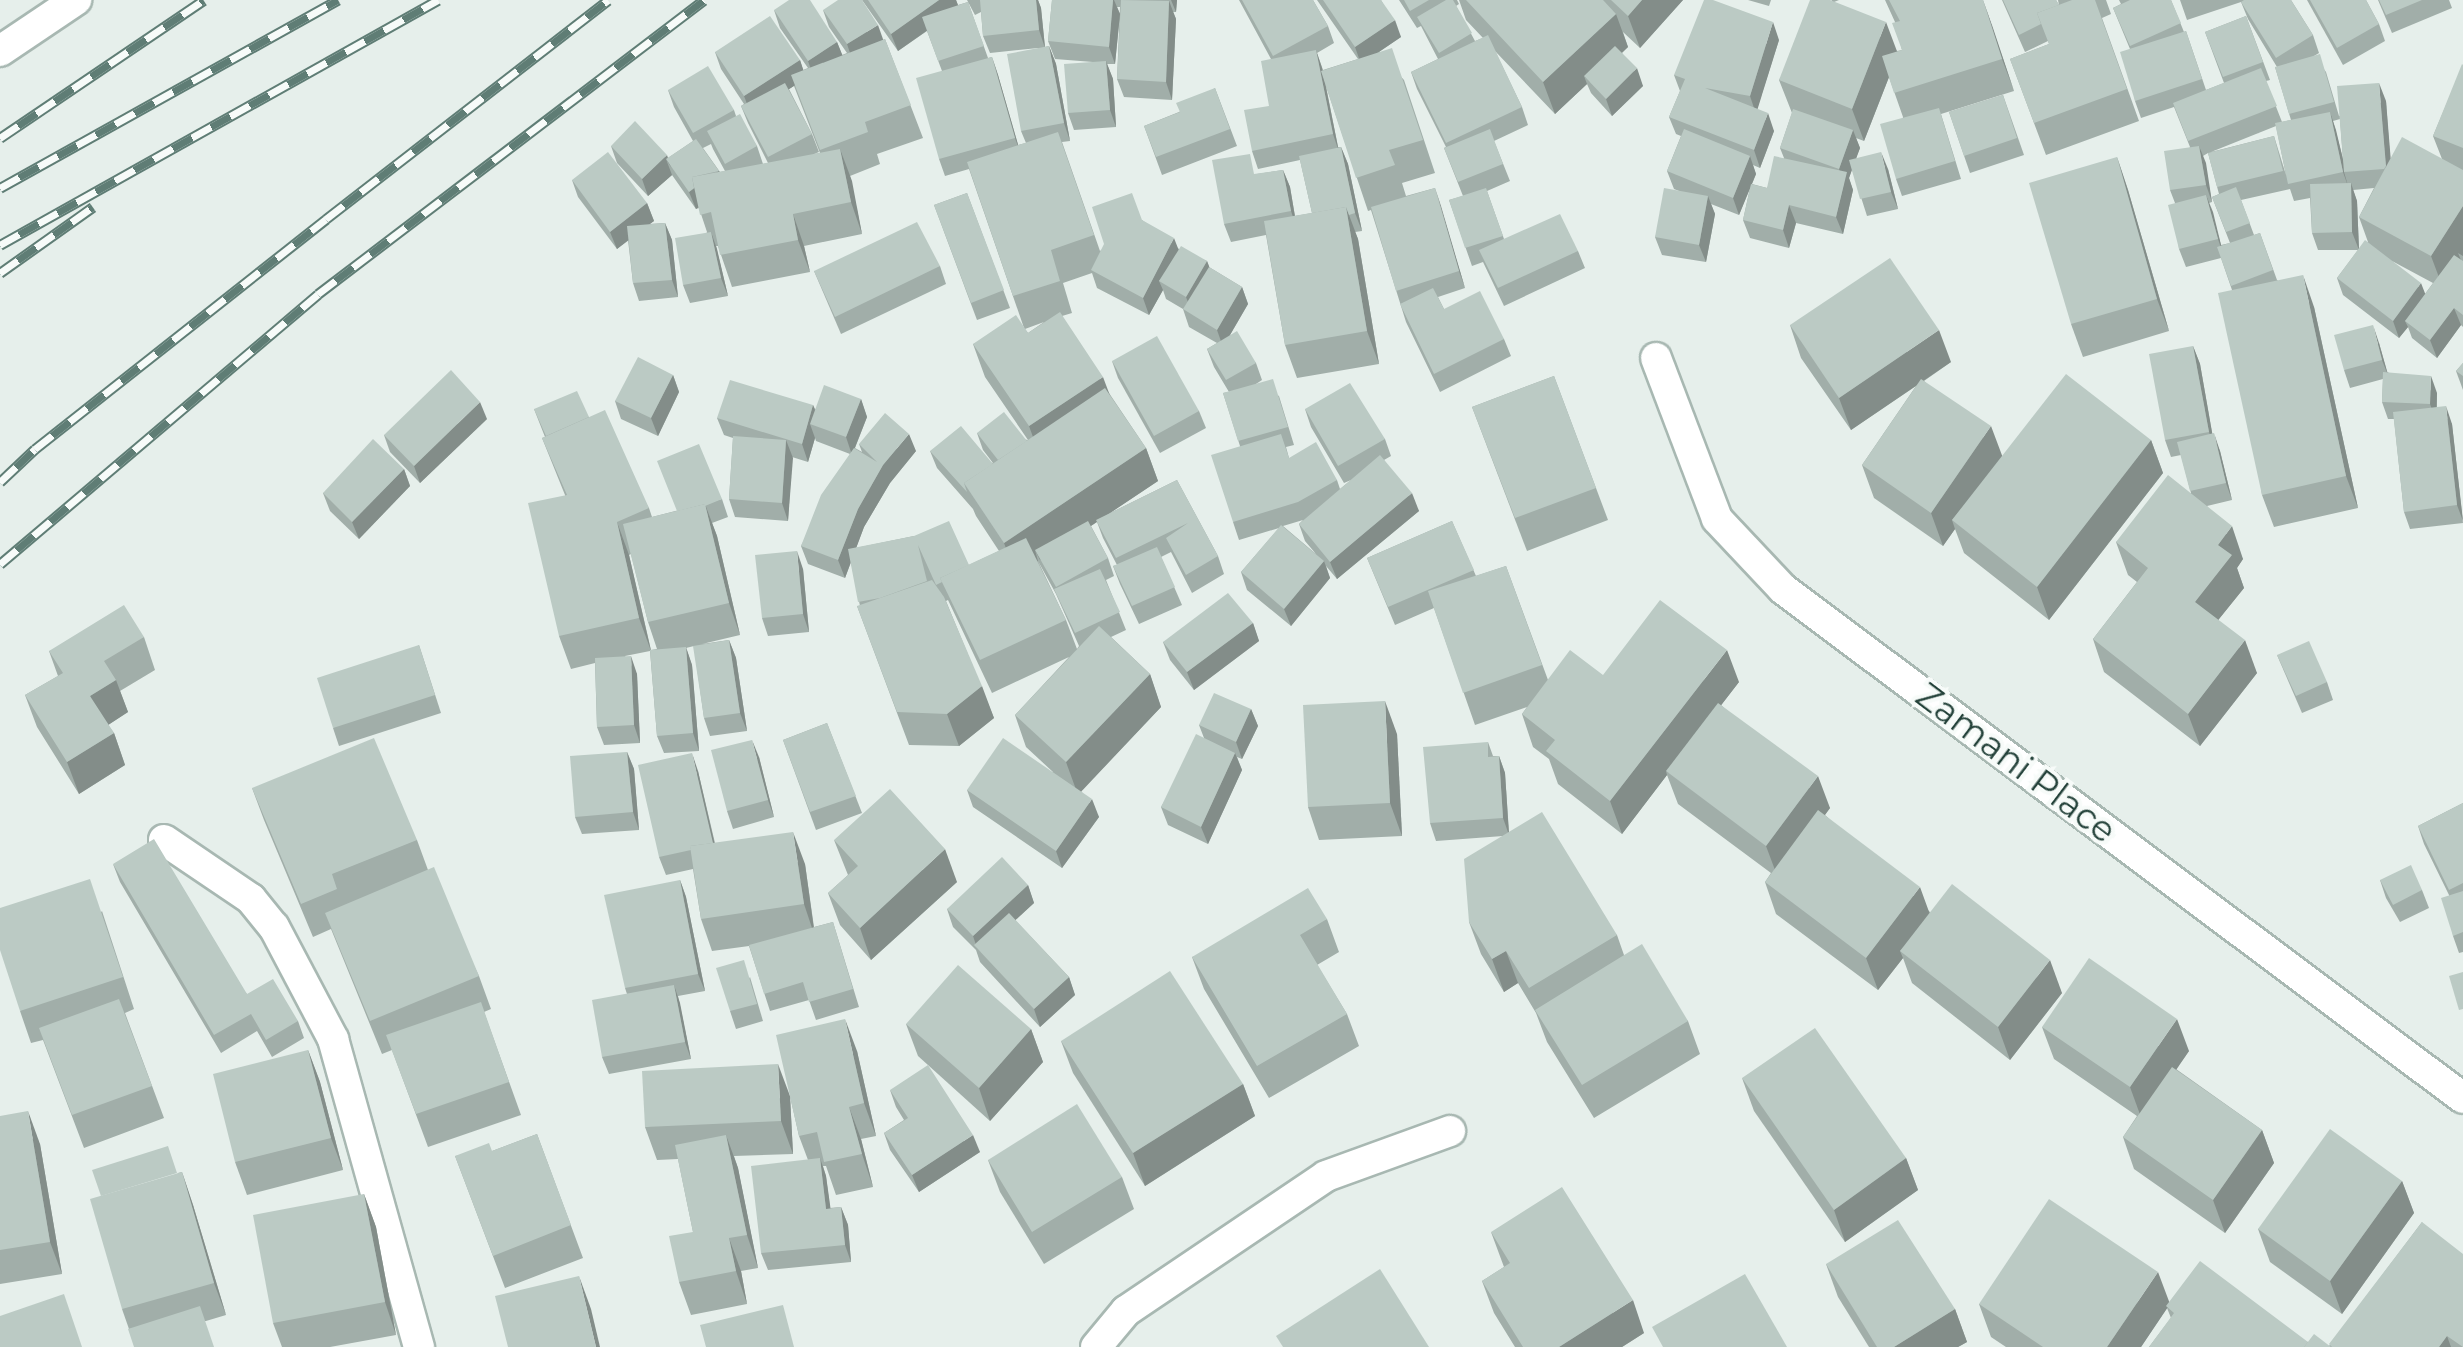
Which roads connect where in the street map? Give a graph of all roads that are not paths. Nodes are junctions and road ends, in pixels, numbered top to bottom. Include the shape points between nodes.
1 (76, 0) edge
2 (0, 51) edge
3 (1656, 358) dead end
4 (164, 840) dead end
5 (2463, 1098) edge
6 (1450, 1131) dead end
7 (420, 1347) edge
8 (1096, 1347) edge

1 - 2 street
3 - 5 street, Zamani Place via 1718,520 1782,589
4 - 7 street via 250,899 274,928 333,1039
6 - 8 street via 1326,1176 1126,1311

